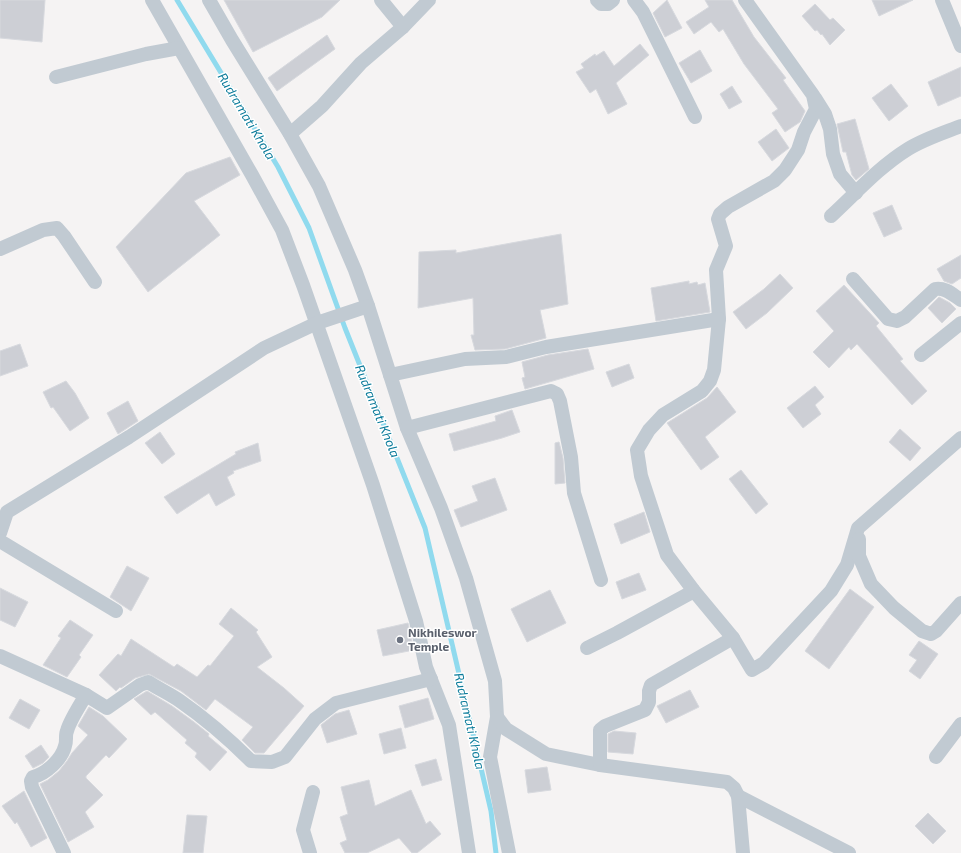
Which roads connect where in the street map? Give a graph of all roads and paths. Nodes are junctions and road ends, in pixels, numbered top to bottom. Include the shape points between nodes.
1 (152, 0) edge
2 (209, 0) edge
3 (381, 0) edge
4 (428, 0) edge
5 (598, 0) edge
6 (614, 0) edge
7 (634, 0) edge
8 (745, 0) edge
9 (942, 0) edge
10 (403, 27) junction
11 (960, 42) edge
12 (179, 48) junction
13 (56, 77) dead end
14 (813, 95) junction
15 (695, 117) dead end
16 (961, 126) edge
17 (290, 134) junction
18 (856, 193) junction
19 (831, 216) dead end
20 (0, 249) edge
21 (852, 279) dead end
22 (96, 282) dead end
23 (961, 300) edge
24 (368, 306) junction
25 (719, 319) junction
26 (322, 322) junction
27 (961, 323) edge
28 (921, 355) dead end
29 (390, 376) junction
30 (407, 428) junction
31 (961, 438) edge
32 (4, 508) edge
33 (858, 528) junction
34 (0, 533) edge
35 (0, 541) edge
36 (602, 580) dead end
37 (694, 591) junction
38 (961, 603) edge
39 (116, 611) dead end
40 (733, 638) junction
41 (588, 648) dead end
42 (0, 656) edge
43 (431, 679) junction
44 (86, 695) junction
45 (497, 717) junction
46 (961, 724) edge
47 (936, 757) dead end
48 (600, 765) junction
49 (313, 792) dead end
50 (738, 796) junction
51 (64, 853) edge
52 (310, 853) edge
53 (469, 853) edge
54 (509, 853) edge
55 (743, 853) edge
56 (848, 853) edge

1 - 12 street
2 - 17 street
3 - 10 street
4 - 10 street
5 - 6 street via 601,4 608,4
7 - 15 street via 643,12
8 - 14 street
9 - 11 street
10 - 17 street via 361,63 322,106
12 - 13 street
12 - 26 street via 282,230
14 - 18 street via 825,114 840,174
14 - 25 street via 816,109 798,150 785,170 774,181 720,214 718,219 726,246 716,270
16 - 18 street via 908,149
17 - 24 street via 319,186
18 - 19 street
20 - 22 street via 43,230 57,228
21 - 23 street via 888,319 897,321 905,317 935,289 948,291
24 - 26 street
24 - 29 street
25 - 29 street via 546,347 506,357 465,359
25 - 37 street via 714,370 710,381 702,391 663,414 637,450 641,476 667,555
26 - 32 street via 264,348 135,433
26 - 43 street via 414,613
27 - 28 street
29 - 30 street
30 - 36 street via 551,391 557,394 571,457 574,493
30 - 45 street via 441,508 466,578 495,681
31 - 33 street
32 - 34 street
33 - 38 street via 859,556 871,584 894,608 922,631 931,634 936,631
33 - 40 street via 847,565 831,591 764,663 752,670
35 - 39 street
37 - 40 street
37 - 41 street
40 - 48 street via 651,685 649,702 644,710 600,730
42 - 44 street
43 - 44 street via 336,703 315,719 285,757 272,762 252,761 204,719 148,682 107,708
43 - 53 street via 448,725
44 - 51 street via 67,730 64,751 49,770 33,777 31,781
45 - 48 street via 506,729 546,754
45 - 54 street via 490,757
46 - 47 street
48 - 50 street via 727,782
49 - 52 street via 303,830
50 - 55 street
50 - 56 street

